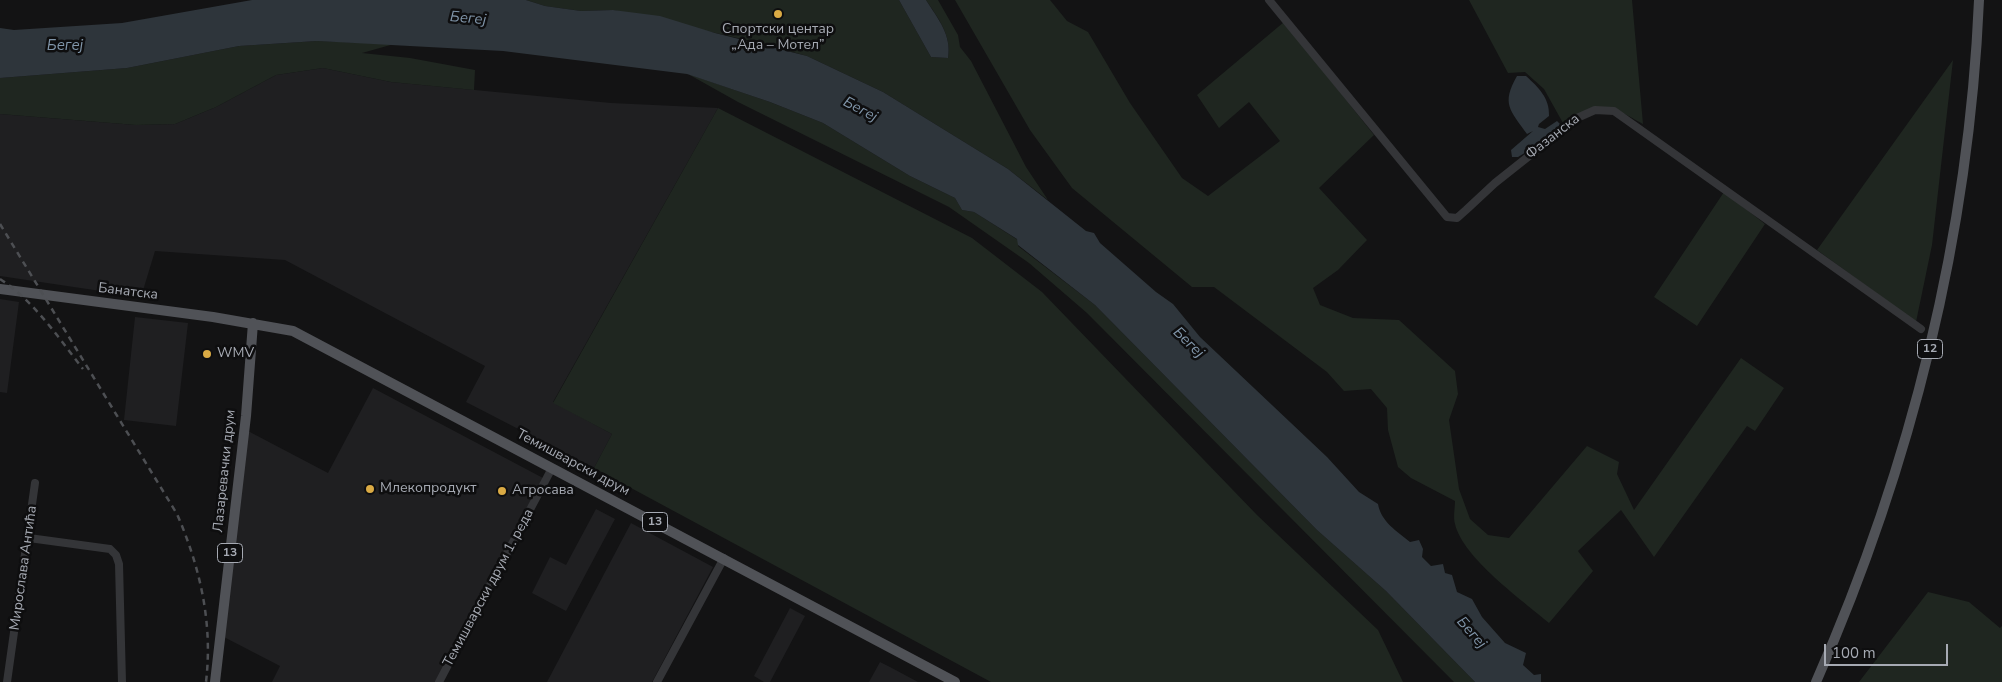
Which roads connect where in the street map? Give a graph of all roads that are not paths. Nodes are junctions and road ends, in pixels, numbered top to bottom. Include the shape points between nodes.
1 (1269, 0) edge
2 (1979, 0) edge
3 (0, 289) edge
4 (253, 323) junction
5 (1921, 330) dead end
6 (552, 468) junction
7 (35, 483) dead end
8 (29, 538) junction
9 (724, 558) junction
10 (7, 682) edge
11 (122, 682) edge
12 (215, 682) edge
13 (439, 682) edge
14 (658, 682) edge
15 (955, 682) edge
16 (1816, 682) edge

1 - 5 street, Фазанска via 1447,217 1457,218 1495,183 1577,118 1595,110 1614,111
2 - 16 main road, 12 via 1965,161 1936,322 1882,518
3 - 4 main road, Банатска
4 - 6 main road, Темишварски друм / 13 via 303,336
4 - 12 main road, Лазаревачки друм / 13 via 246,416
6 - 9 main road, Темишварски друм / 13
6 - 13 street, Темишварски друм 1. реда
7 - 8 street, Мирослава Антића
8 - 10 street, Мирослава Антића
8 - 11 street via 110,549 116,555 119,564
9 - 14 street
9 - 15 main road, Темишварски друм / 13

